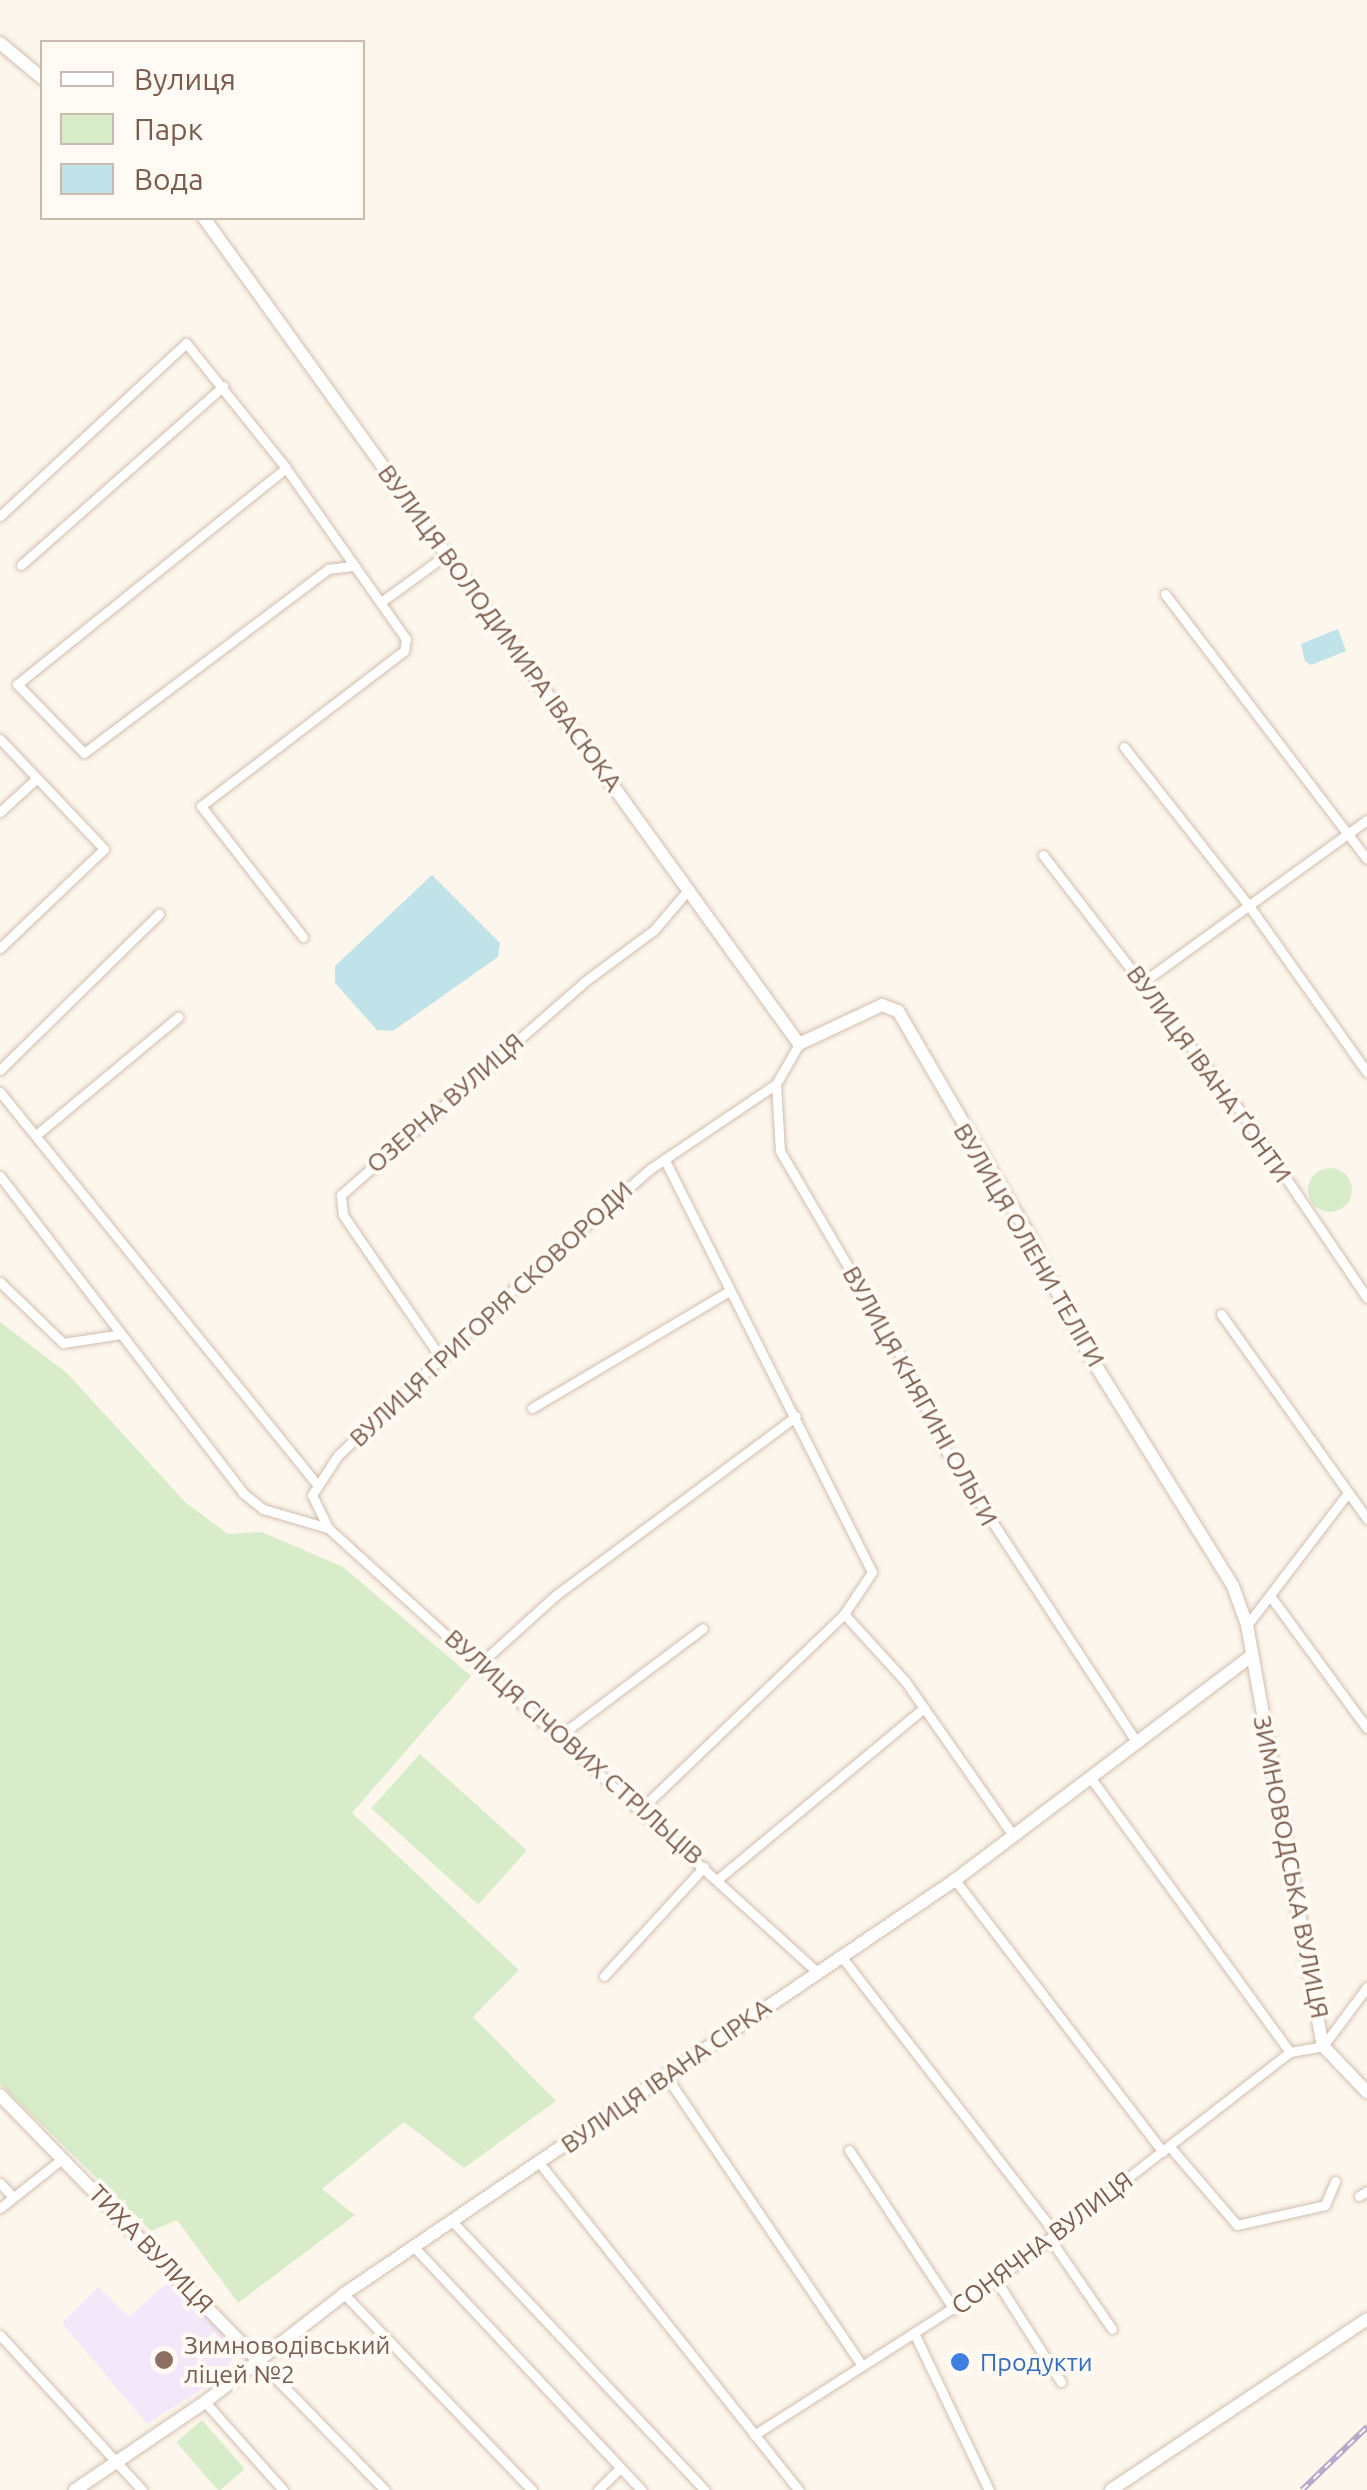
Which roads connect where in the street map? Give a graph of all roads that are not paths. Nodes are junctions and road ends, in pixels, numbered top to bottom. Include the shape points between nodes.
1 (0, 43) edge
2 (40, 76) edge
3 (205, 220) edge
4 (222, 386) junction
5 (286, 468) junction
6 (0, 516) edge
7 (447, 554) junction
8 (22, 565) dead end
9 (354, 566) junction
10 (1164, 594) dead end
11 (381, 602) junction
12 (0, 739) edge
13 (1124, 748) dead end
14 (37, 778) junction
15 (0, 812) edge
16 (1367, 820) edge
17 (1347, 834) junction
18 (1043, 855) dead end
19 (1367, 859) edge
20 (688, 889) junction
21 (1250, 907) junction
22 (159, 914) dead end
23 (303, 937) dead end
24 (0, 948) edge
25 (1144, 982) junction
26 (178, 1017) dead end
27 (797, 1041) junction
28 (0, 1070) edge
29 (1367, 1072) edge
30 (776, 1084) junction
31 (0, 1092) edge
32 (36, 1135) junction
33 (665, 1160) junction
34 (0, 1176) edge
35 (0, 1282) edge
36 (729, 1291) junction
37 (1367, 1298) edge
38 (1221, 1314) dead end
39 (116, 1335) junction
40 (439, 1354) junction
41 (532, 1408) dead end
42 (796, 1416) junction
43 (315, 1482) junction
44 (1348, 1494) junction
45 (1367, 1519) edge
46 (328, 1528) junction
47 (1271, 1597) junction
48 (844, 1614) junction
49 (1247, 1625) junction
50 (703, 1628) dead end
51 (1252, 1655) junction
52 (482, 1662) junction
53 (924, 1708) junction
54 (1367, 1728) edge
55 (556, 1732) junction
56 (1137, 1743) junction
57 (1090, 1777) junction
58 (642, 1808) junction
59 (1012, 1834) junction
60 (704, 1866) junction
61 (718, 1878) junction
62 (956, 1880) junction
63 (841, 1956) junction
64 (816, 1971) junction
65 (604, 1976) dead end
66 (1367, 1987) edge
67 (1322, 2046) junction
68 (1290, 2052) junction
69 (666, 2076) junction
70 (1367, 2092) edge
71 (0, 2095) edge
72 (849, 2150) dead end
73 (1166, 2150) junction
74 (63, 2158) junction
75 (542, 2165) junction
76 (1334, 2181) dead end
77 (0, 2183) edge
78 (13, 2197) junction
79 (0, 2208) edge
80 (452, 2221) junction
81 (1053, 2237) junction
82 (414, 2247) junction
83 (996, 2280) junction
84 (344, 2294) junction
85 (954, 2309) junction
86 (1367, 2320) edge
87 (1112, 2329) dead end
88 (916, 2334) junction
89 (0, 2336) edge
90 (259, 2361) junction
91 (861, 2364) junction
92 (1061, 2382) dead end
93 (205, 2402) junction
94 (754, 2435) junction
95 (116, 2460) junction
96 (620, 2468) junction
97 (74, 2490) edge
98 (142, 2490) edge
99 (283, 2490) edge
100 (385, 2490) edge
101 (532, 2490) edge
102 (598, 2490) edge
103 (641, 2490) edge
104 (705, 2490) edge
105 (799, 2490) edge
106 (989, 2490) edge
107 (1112, 2490) edge

1 - 2 street
3 - 7 street, ВУЛИЦЯ ВОЛОДИМИРА ІВАСЮКА
4 - 5 street
4 - 6 street via 183,344
4 - 8 street
5 - 9 street
5 - 9 street via 21,680 19,690 84,753 328,569
7 - 11 street
7 - 20 street, ВУЛИЦЯ ВОЛОДИМИРА ІВАСЮКА
9 - 11 street
10 - 17 street
11 - 23 street via 405,633 404,650 200,806
12 - 14 street
13 - 21 street
14 - 15 street
14 - 24 street via 102,844 104,854
16 - 17 street
17 - 19 street
17 - 21 street
18 - 25 street, ВУЛИЦЯ ІВАНА ҐОНТИ
20 - 27 street, ВУЛИЦЯ ВОЛОДИМИРА ІВАСЮКА
20 - 40 street, ОЗЕРНА ВУЛИЦЯ via 654,930 584,982 341,1196 343,1214
21 - 25 street
21 - 29 street
22 - 28 street
25 - 37 street, ВУЛИЦЯ ІВАНА ҐОНТИ
26 - 32 street
27 - 30 street, ВУЛИЦЯ ГРИГОРІЯ СКОВОРОДИ
27 - 49 street, ВУЛИЦЯ ОЛЕНИ ТЕЛІГИ via 882,1004 898,1011 1026,1230 1088,1353 1232,1586
30 - 33 street, ВУЛИЦЯ ГРИГОРІЯ СКОВОРОДИ
30 - 56 street, ВУЛИЦЯ КНЯГИНІ ОЛЬГИ via 780,1151 903,1360 946,1451
31 - 32 street
32 - 43 street
33 - 36 street via 722,1265
33 - 40 street, ВУЛИЦЯ ГРИГОРІЯ СКОВОРОДИ via 606,1204
34 - 39 street
35 - 39 street via 63,1343
36 - 41 street
36 - 42 street
38 - 44 street
39 - 46 street via 243,1493 263,1509
40 - 43 street, ВУЛИЦЯ ГРИГОРІЯ СКОВОРОДИ
42 - 48 street via 870,1560 872,1572
42 - 52 street via 556,1595
43 - 46 street via 315,1504
44 - 45 street
44 - 47 street
46 - 52 street, ВУЛИЦЯ СІЧОВИХ СТРІЛЬЦІВ
47 - 49 street
47 - 54 street
48 - 53 street
48 - 58 street
49 - 51 street, ЗИМНОВОДСЬКА ВУЛИЦЯ
50 - 55 street
51 - 56 street, ВУЛИЦЯ ІВАНА СІРКА
51 - 67 street, ЗИМНОВОДСЬКА ВУЛИЦЯ
52 - 55 street, ВУЛИЦЯ СІЧОВИХ СТРІЛЬЦІВ
53 - 59 street
53 - 61 street
55 - 58 street, ВУЛИЦЯ СІЧОВИХ СТРІЛЬЦІВ
56 - 57 street, ВУЛИЦЯ ІВАНА СІРКА
57 - 59 street, ВУЛИЦЯ ІВАНА СІРКА
57 - 68 street
58 - 60 street, ВУЛИЦЯ СІЧОВИХ СТРІЛЬЦІВ
59 - 62 street, ВУЛИЦЯ ІВАНА СІРКА
60 - 61 street, ВУЛИЦЯ СІЧОВИХ СТРІЛЬЦІВ
60 - 65 street
61 - 64 street, ВУЛИЦЯ СІЧОВИХ СТРІЛЬЦІВ
62 - 63 street, ВУЛИЦЯ ІВАНА СІРКА
62 - 73 street
63 - 64 street, ВУЛИЦЯ ІВАНА СІРКА
63 - 81 street
64 - 69 street, ВУЛИЦЯ ІВАНА СІРКА
66 - 67 street
67 - 68 street, СОНЯЧНА ВУЛИЦЯ
67 - 70 street, ЗИМНОВОДСЬКА ВУЛИЦЯ
68 - 73 street, СОНЯЧНА ВУЛИЦЯ
69 - 75 street, ВУЛИЦЯ ІВАНА СІРКА
69 - 91 street
71 - 74 street, ТИХА ВУЛИЦЯ
72 - 85 street
73 - 76 street via 1236,2224 1325,2205
73 - 81 street, СОНЯЧНА ВУЛИЦЯ
74 - 78 street
74 - 90 street, ТИХА ВУЛИЦЯ
75 - 80 street, ВУЛИЦЯ ІВАНА СІРКА
75 - 94 street
77 - 78 street
78 - 79 street
80 - 82 street, ВУЛИЦЯ ІВАНА СІРКА
80 - 104 street
81 - 83 street, СОНЯЧНА ВУЛИЦЯ
81 - 87 street
82 - 84 street, ВУЛИЦЯ ІВАНА СІРКА
82 - 96 street
83 - 85 street, СОНЯЧНА ВУЛИЦЯ
83 - 92 street
84 - 90 street, ВУЛИЦЯ ІВАНА СІРКА
84 - 101 street
85 - 88 street, СОНЯЧНА ВУЛИЦЯ
86 - 107 street
88 - 91 street, СОНЯЧНА ВУЛИЦЯ
88 - 106 street
89 - 95 street
90 - 93 street, ВУЛИЦЯ ІВАНА СІРКА
90 - 100 street, ТИХА ВУЛИЦЯ
91 - 94 street, СОНЯЧНА ВУЛИЦЯ
93 - 95 street, ВУЛИЦЯ ІВАНА СІРКА
93 - 99 street
94 - 105 street
95 - 97 street, ВУЛИЦЯ ІВАНА СІРКА
95 - 98 street
96 - 102 street
96 - 103 street

